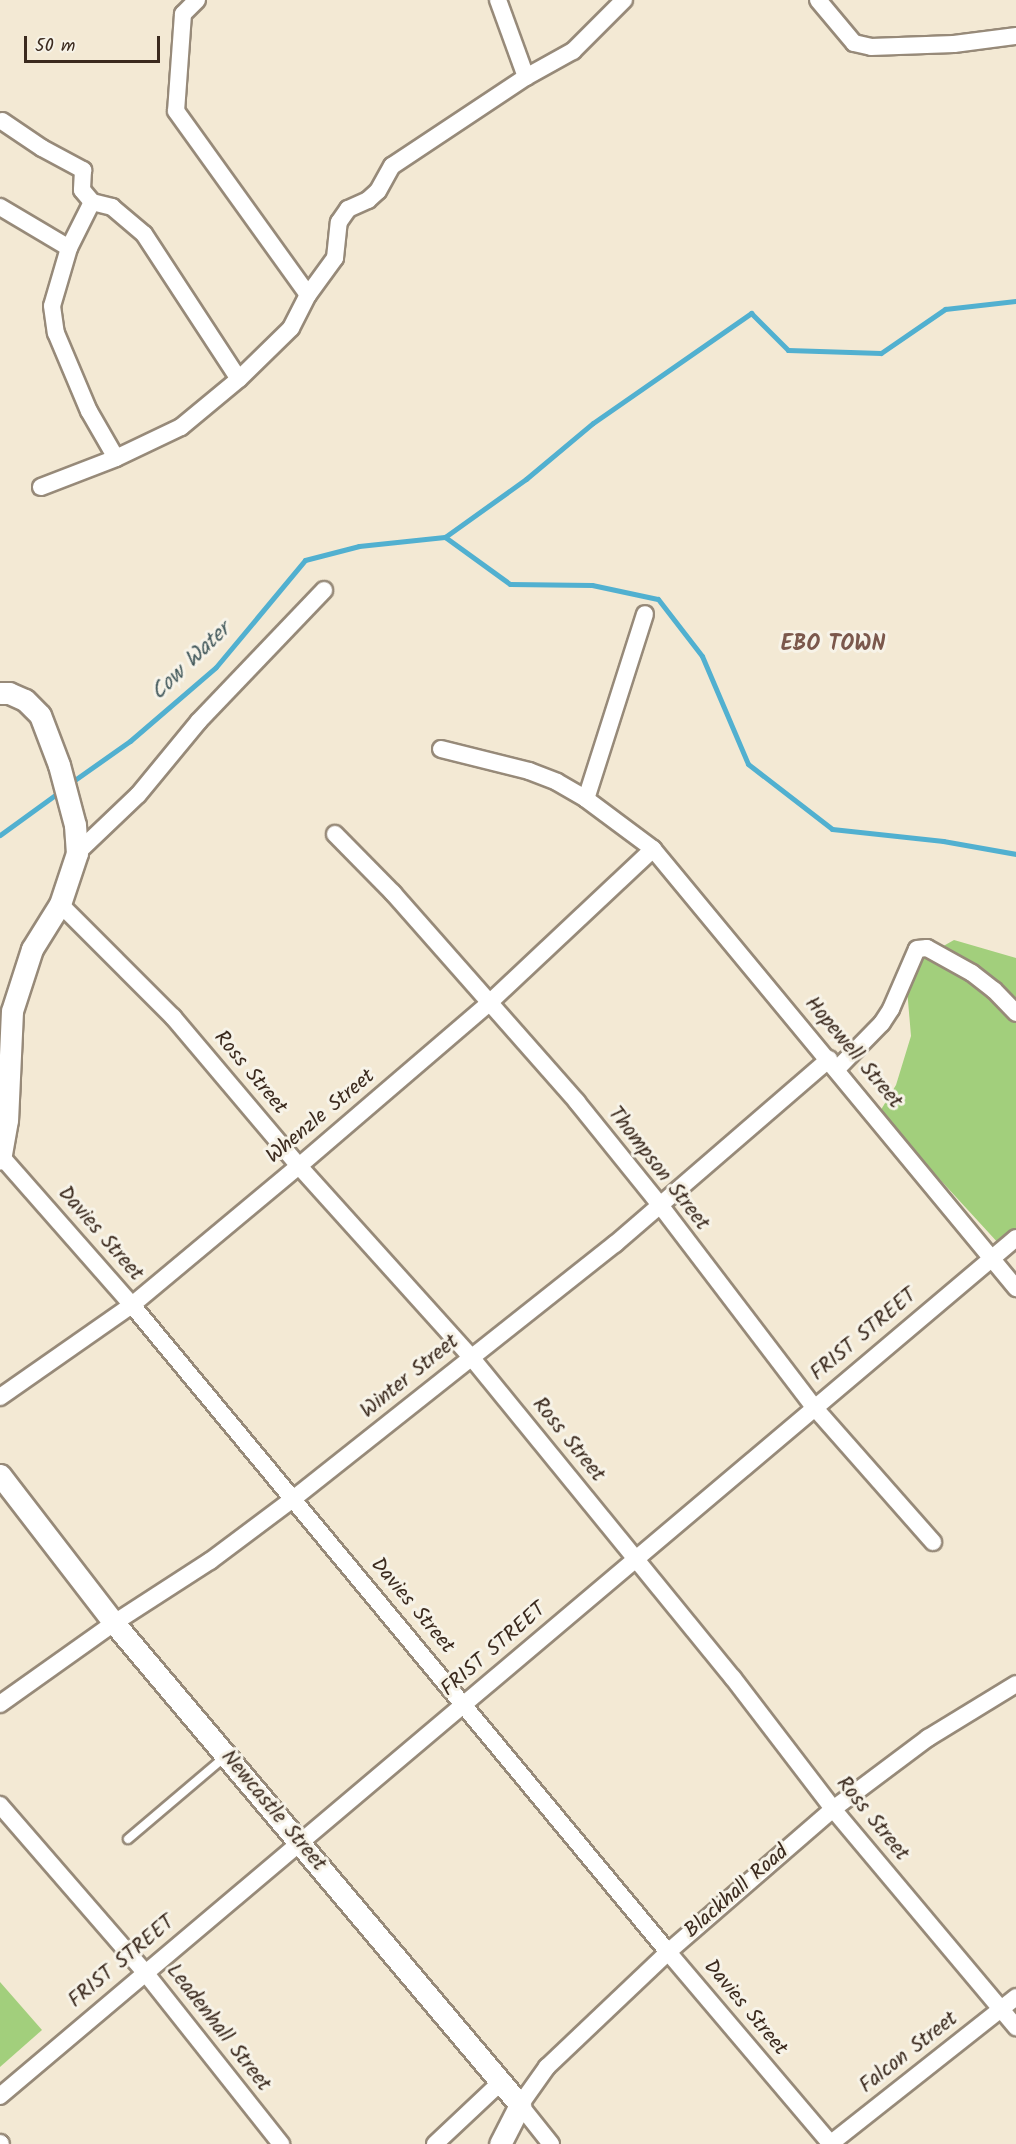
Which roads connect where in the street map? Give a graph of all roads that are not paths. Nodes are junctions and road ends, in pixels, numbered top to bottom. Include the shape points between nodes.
1 (197, 0) edge
2 (498, 0) edge
3 (624, 0) edge
4 (818, 0) edge
5 (1016, 36) edge
6 (525, 77) junction
7 (2, 121) dead end
8 (92, 202) junction
9 (0, 207) edge
10 (69, 248) junction
11 (308, 295) junction
12 (238, 379) junction
13 (116, 458) junction
14 (41, 487) dead end
15 (324, 590) dead end
16 (645, 614) dead end
17 (0, 693) edge
18 (441, 748) dead end
19 (586, 799) junction
20 (335, 834) dead end
21 (653, 849) junction
22 (77, 853) junction
23 (60, 904) junction
24 (488, 1004) junction
25 (1016, 1013) edge
26 (833, 1064) junction
27 (1, 1157) edge
28 (299, 1166) junction
29 (660, 1205) junction
30 (1016, 1238) edge
31 (992, 1256) junction
32 (1016, 1288) edge
33 (132, 1305) junction
34 (471, 1357) junction
35 (0, 1397) edge
36 (814, 1407) junction
37 (0, 1475) edge
38 (293, 1499) junction
39 (933, 1542) dead end
40 (634, 1558) junction
41 (114, 1623) junction
42 (1016, 1684) edge
43 (0, 1704) edge
44 (466, 1705) junction
45 (226, 1755) junction
46 (0, 1805) edge
47 (833, 1809) junction
48 (128, 1839) dead end
49 (300, 1843) junction
50 (668, 1952) junction
51 (144, 1971) junction
52 (1016, 1997) edge
53 (1001, 2009) junction
54 (1016, 2027) edge
55 (501, 2082) junction
56 (0, 2096) edge
57 (520, 2105) junction
58 (281, 2144) edge
59 (435, 2144) edge
60 (500, 2144) edge
61 (551, 2144) edge
62 (831, 2144) edge

1 - 11 street via 183,14 176,111
2 - 6 street
3 - 6 street via 573,51
4 - 5 street via 855,43 871,47 954,44
6 - 11 street via 392,166 378,191 348,209 339,222 335,258
7 - 8 street via 83,170 82,190
8 - 10 street
8 - 12 street via 112,207 144,234
9 - 10 street
10 - 13 street via 52,306 56,333 89,411
11 - 12 street via 291,328
12 - 13 street via 181,427
13 - 14 street
15 - 22 street via 199,721 138,795
16 - 19 street
17 - 22 street via 25,700 40,715 59,765 75,825
18 - 19 street via 529,771
19 - 21 street
20 - 24 street, Thompson Street via 393,893
21 - 24 street, Whenzle Street
21 - 26 street, Hopewell Street
22 - 23 street
23 - 27 street via 32,949 12,1011 7,1120
23 - 28 street, Ross Street via 173,1017
24 - 28 street, Whenzle Street
24 - 29 street, Thompson Street via 577,1102
25 - 26 street, Winter Street via 972,973 927,948 917,949 882,1023
26 - 29 street, Winter Street
26 - 31 street, Hopewell Street
27 - 33 street, Davies Street
28 - 33 street, Whenzle Street
28 - 34 street, Ross Street
29 - 34 street, Winter Street
29 - 36 street, Thompson Street
30 - 31 street, FRIST STREET
31 - 32 street, Hopewell Street
31 - 36 street, FRIST STREET
33 - 35 street, Whenzle Street
33 - 38 street, Davies Street
34 - 38 street, Winter Street
34 - 40 street, Ross Street
36 - 39 street, Thompson Street
36 - 40 street, FRIST STREET
37 - 41 street, Newcastle Street
38 - 41 street, Winter Street via 210,1561
38 - 44 street, Davies Street
40 - 44 street, FRIST STREET
40 - 47 street, Ross Street via 733,1678
41 - 43 street, Winter Street
41 - 45 street, Newcastle Street
42 - 47 street, Blackhall Road via 928,1738
44 - 49 street, FRIST STREET
44 - 50 street, Davies Street
45 - 48 lane
45 - 49 street, Newcastle Street
46 - 51 street, Leadenhall Street
47 - 50 street, Blackhall Road
47 - 53 street, Ross Street
49 - 51 street, FRIST STREET
49 - 55 street, Newcastle Street
50 - 57 street, Blackhall Road via 547,2067
50 - 62 street, Davies Street
51 - 56 street, FRIST STREET
51 - 58 street, Leadenhall Street
52 - 53 street, Falcon Street
53 - 54 street, Ross Street
53 - 62 street, Falcon Street
55 - 57 street, Newcastle Street
55 - 59 street
57 - 60 street, Blackhall Road
57 - 61 street, Newcastle Street

